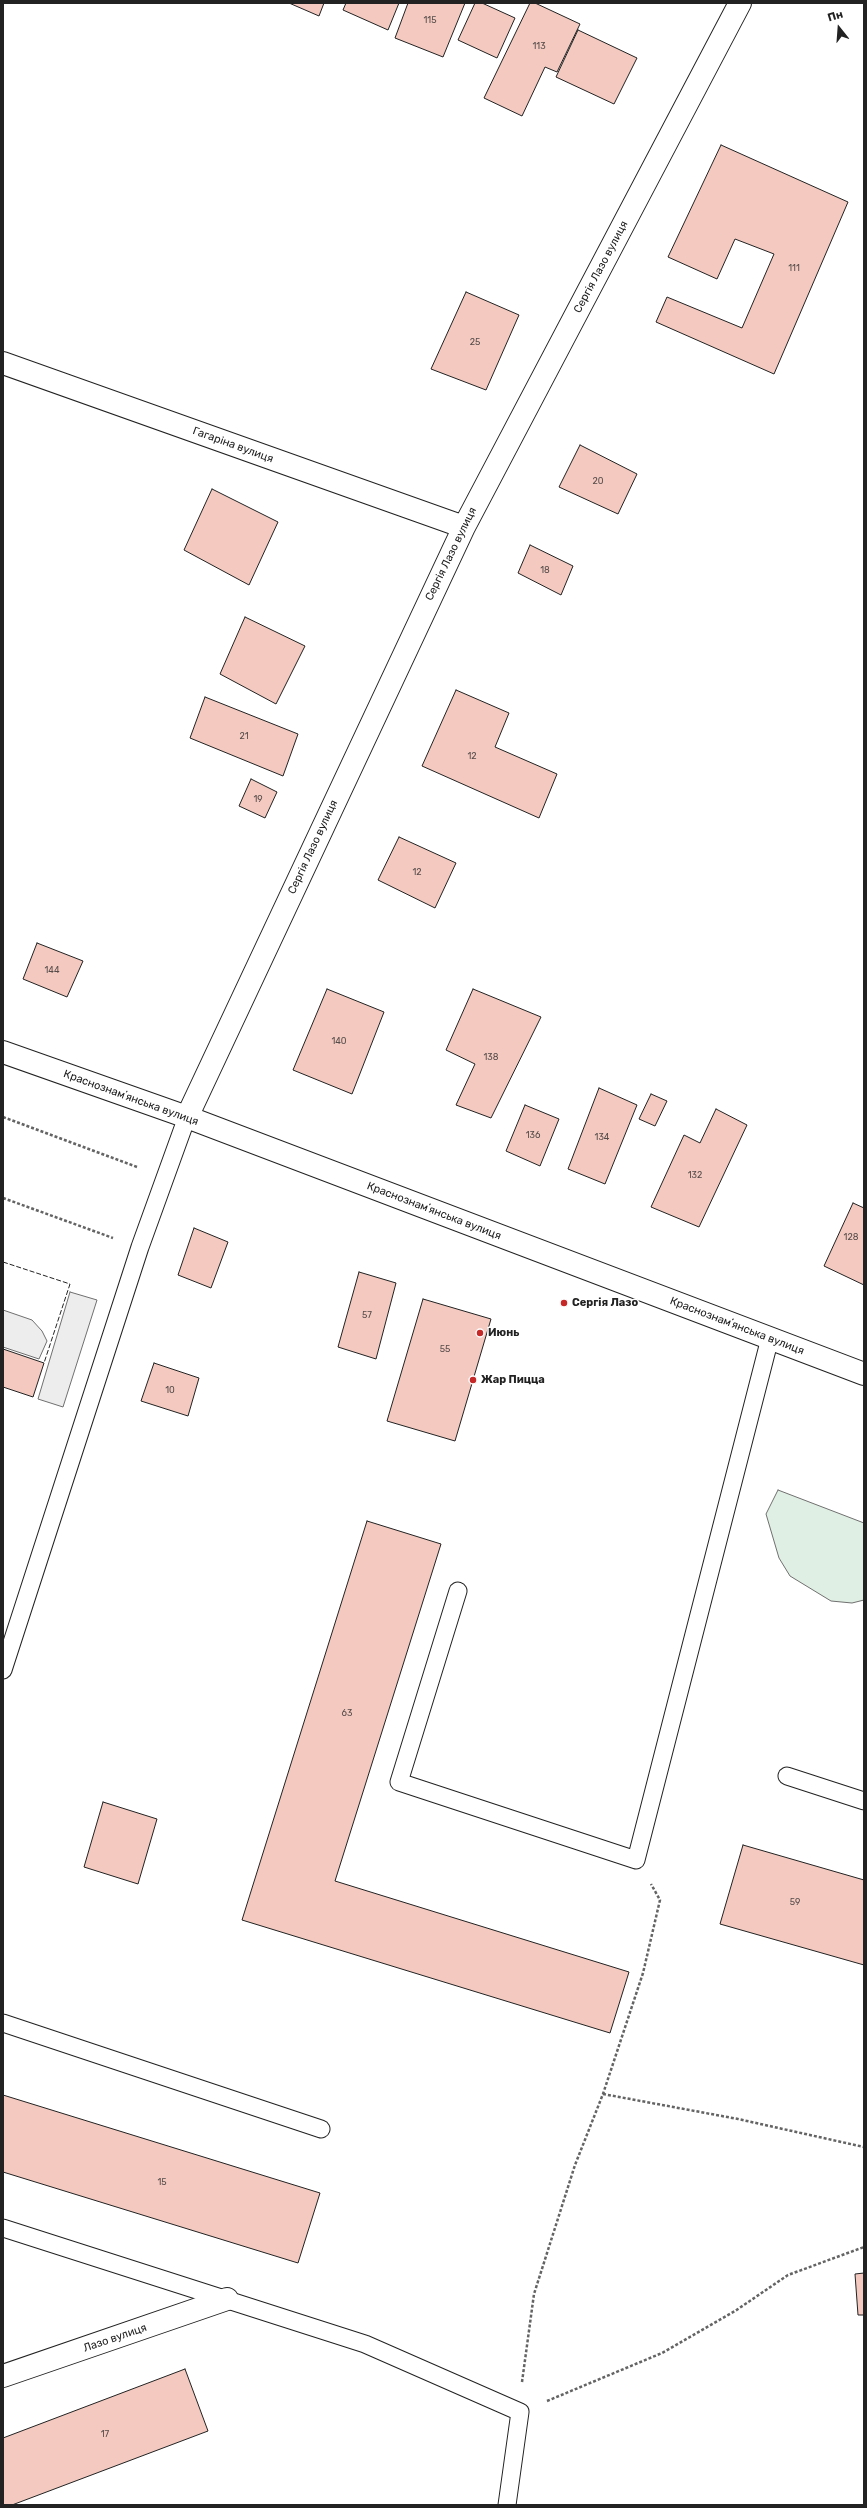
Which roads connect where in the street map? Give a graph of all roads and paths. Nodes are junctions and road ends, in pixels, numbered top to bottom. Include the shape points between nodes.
1 (740, 3) edge
2 (3, 363) edge
3 (464, 527) junction
4 (3, 1052) edge
5 (3, 1117) edge
6 (187, 1117) junction
7 (165, 1178) junction
8 (3, 1198) edge
9 (140, 1248) junction
10 (770, 1338) junction
11 (864, 1374) edge
12 (458, 1591) dead end
13 (3, 1670) edge
14 (787, 1776) dead end
15 (864, 1801) edge
16 (636, 1860) junction
17 (3, 2023) edge
18 (603, 2094) junction
19 (321, 2128) dead end
20 (864, 2147) edge
21 (3, 2228) edge
22 (864, 2247) edge
23 (227, 2299) junction
24 (3, 2376) edge
25 (520, 2412) junction
26 (507, 2505) edge

1 - 3 street, Сергія Лазо вулиця
2 - 3 street, Гагаріна вулиця
3 - 6 street, Сергія Лазо вулиця
4 - 6 street, Краснознамʼянська вулиця
5 - 7 path
6 - 7 lane
6 - 10 street, Краснознамʼянська вулиця
7 - 9 lane
8 - 9 path
9 - 13 lane
10 - 11 street, Краснознамʼянська вулиця
10 - 16 lane
12 - 16 lane via 399,1782
14 - 15 lane
16 - 18 path via 660,1900 643,1973
17 - 19 lane
18 - 20 path via 738,2119
18 - 25 path via 575,2165 534,2294 525,2350
21 - 23 lane
22 - 25 path via 788,2275 735,2311 662,2352
23 - 24 street, Лазо вулиця
23 - 25 lane via 365,2344
25 - 26 lane

